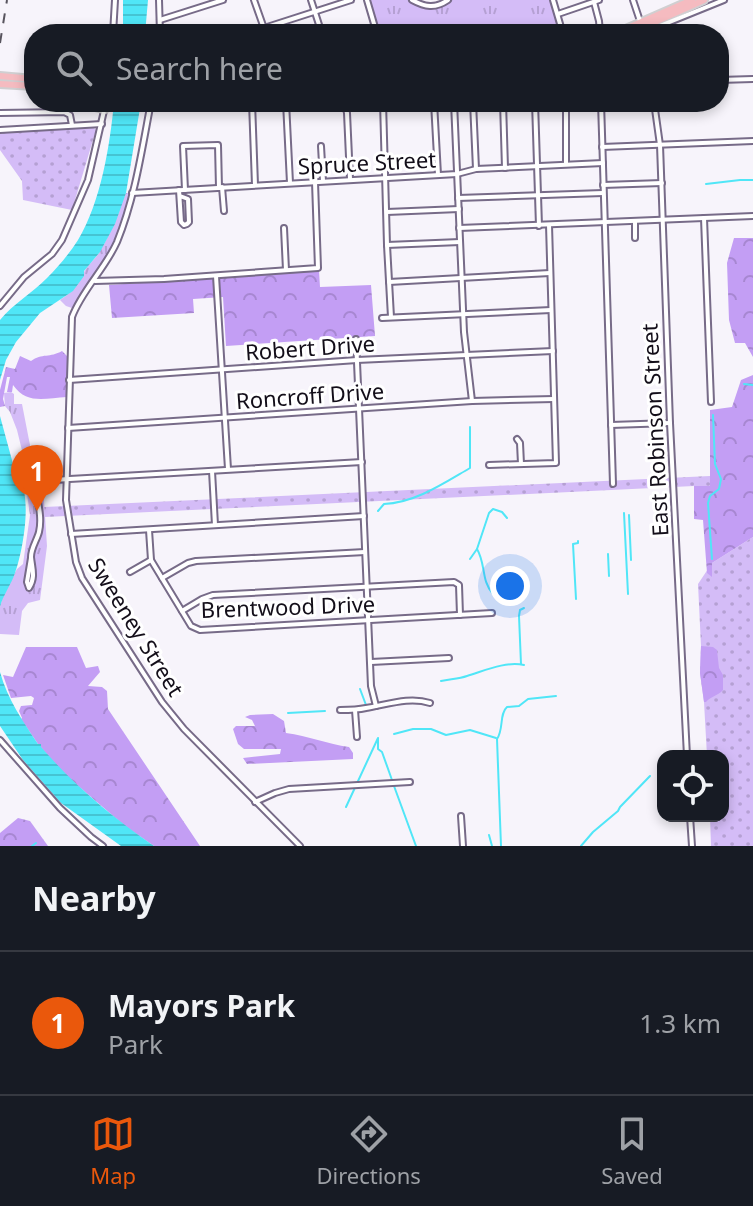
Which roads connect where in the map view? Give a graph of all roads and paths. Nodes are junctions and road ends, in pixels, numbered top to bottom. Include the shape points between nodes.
1 (115, 0) edge
2 (159, 0) edge
3 (223, 0) edge
4 (254, 0) edge
5 (311, 0) edge
6 (351, 0) edge
7 (367, 0) edge
8 (412, 0) edge
9 (448, 0) edge
10 (553, 0) edge
11 (633, 0) edge
12 (692, 0) edge
13 (706, 0) edge
14 (724, 0) edge
15 (595, 1) edge
16 (699, 10) junction
17 (314, 11) junction
18 (558, 14) junction
19 (160, 20) junction
20 (672, 21) junction
21 (114, 24) edge
22 (160, 24) edge
23 (263, 24) edge
24 (282, 24) edge
25 (319, 24) edge
26 (374, 24) edge
27 (560, 24) edge
28 (599, 24) edge
29 (641, 24) edge
30 (652, 24) joint
31 (653, 24) edge
32 (662, 24) edge
33 (24, 78) edge
34 (2, 79) edge
35 (753, 79) edge
36 (729, 80) edge
37 (24, 85) edge
38 (105, 112) edge
39 (149, 112) edge
40 (252, 112) edge
41 (286, 112) edge
42 (347, 112) edge
43 (383, 112) edge
44 (435, 112) edge
45 (454, 112) edge
46 (473, 112) edge
47 (503, 112) edge
48 (535, 112) edge
49 (566, 112) edge
50 (601, 112) edge
51 (655, 112) edge
52 (0, 113) edge
53 (102, 124) junction
54 (72, 125) junction
55 (0, 130) edge
56 (753, 141) edge
57 (660, 145) junction
58 (321, 146) dead end
59 (602, 147) junction
60 (603, 163) junction
61 (566, 164) junction
62 (537, 166) junction
63 (505, 168) junction
64 (476, 169) junction
65 (457, 174) junction
66 (438, 175) junction
67 (385, 177) junction
68 (350, 179) junction
69 (323, 181) junction
70 (315, 182) junction
71 (290, 183) junction
72 (662, 183) junction
73 (255, 185) junction
74 (603, 185) junction
75 (221, 188) junction
76 (181, 192) junction
77 (132, 193) junction
78 (603, 193) junction
79 (538, 195) junction
80 (458, 198) junction
81 (459, 209) junction
82 (224, 211) dead end
83 (387, 212) junction
84 (753, 216) edge
85 (704, 218) junction
86 (663, 220) junction
87 (635, 221) junction
88 (604, 222) junction
89 (549, 225) junction
90 (539, 226) junction
91 (284, 228) dead end
92 (459, 228) junction
93 (635, 238) dead end
94 (460, 242) junction
95 (387, 245) junction
96 (286, 270) junction
97 (550, 273) junction
98 (216, 276) junction
99 (461, 277) junction
100 (94, 281) junction
101 (389, 282) junction
102 (0, 306) edge
103 (552, 310) junction
104 (463, 313) junction
105 (391, 317) junction
106 (382, 318) dead end
107 (356, 339) dead end
108 (553, 351) junction
109 (467, 355) junction
110 (357, 360) junction
111 (221, 370) junction
112 (69, 380) junction
113 (554, 399) junction
114 (472, 401) junction
115 (711, 402) dead end
116 (359, 409) junction
117 (224, 418) junction
118 (670, 423) junction
119 (611, 425) junction
120 (68, 428) junction
121 (517, 439) dead end
122 (362, 462) junction
123 (521, 464) junction
124 (489, 465) dead end
125 (228, 470) junction
126 (212, 471) junction
127 (66, 479) junction
128 (613, 484) dead end
129 (364, 516) junction
130 (215, 525) junction
131 (149, 530) junction
132 (71, 534) junction
133 (365, 552) junction
134 (31, 558) junction
135 (151, 560) junction
136 (130, 572) dead end
137 (162, 578) junction
138 (367, 586) junction
139 (182, 611) junction
140 (492, 613) dead end
141 (460, 615) junction
142 (369, 621) junction
143 (449, 658) dead end
144 (371, 662) junction
145 (430, 703) dead end
146 (376, 706) junction
147 (340, 710) dead end
148 (355, 710) junction
149 (357, 737) dead end
150 (0, 740) edge
151 (687, 750) edge
152 (410, 782) dead end
153 (255, 802) junction
154 (461, 816) dead end
155 (690, 822) edge
156 (103, 846) edge
157 (300, 846) edge
158 (463, 846) edge
159 (692, 846) edge

1 - 21 street
2 - 19 street
3 - 19 street
4 - 23 street
5 - 17 street
6 - 17 street
7 - 26 street
8 - 9 street via 430,7
10 - 18 street
11 - 29 street
12 - 31 main road
13 - 16 main road
13 - 30 main road
14 - 16 street
15 - 18 street
15 - 28 street
16 - 20 street
17 - 24 street
17 - 25 street
18 - 27 street
19 - 22 street
20 - 30 main road
20 - 32 street
33 - 34 main road
34 - 37 main road
35 - 36 street
38 - 53 street
39 - 77 street, Sweeney Street
40 - 73 street
41 - 71 street
42 - 68 street
43 - 67 street
44 - 66 street
45 - 65 street
46 - 64 street
47 - 63 street
48 - 62 street
49 - 61 street
50 - 59 street
51 - 57 street, East Robinson Street
52 - 54 street via 64,112
53 - 54 street
53 - 102 street via 88,180 62,240
54 - 55 street
56 - 57 street
57 - 59 street
57 - 72 street, East Robinson Street
58 - 69 street
59 - 60 street
60 - 61 street, Spruce Street
60 - 74 street
61 - 62 street, Spruce Street
62 - 63 street, Spruce Street
62 - 79 street
63 - 64 street, Spruce Street
64 - 65 street, Spruce Street
65 - 66 street, Spruce Street
65 - 80 street
66 - 67 street, Spruce Street
67 - 68 street, Spruce Street
67 - 83 street
68 - 69 street, Spruce Street
69 - 70 street, Spruce Street
70 - 71 street, Spruce Street
70 - 96 street via 318,268
71 - 73 street, Spruce Street
72 - 74 street
72 - 86 street, East Robinson Street
73 - 75 street, Spruce Street
74 - 78 street
75 - 76 street, Spruce Street
75 - 76 street via 218,145 183,146
75 - 82 street
76 - 76 street via 181,222 184,225 189,222 188,199
76 - 77 street, Spruce Street
77 - 100 street, Sweeney Street via 117,242
78 - 79 street
78 - 88 street
79 - 80 street
79 - 90 street
80 - 81 street
81 - 83 street
81 - 92 street
83 - 95 street
84 - 85 street
85 - 86 street
85 - 115 street
86 - 87 street
86 - 118 street, East Robinson Street
87 - 88 street
87 - 93 street
88 - 89 street
88 - 119 street
89 - 90 street
89 - 97 street
90 - 92 street
91 - 96 street
92 - 94 street
94 - 95 street
94 - 99 street
95 - 101 street
96 - 98 street
97 - 99 street
97 - 103 street
98 - 100 street
98 - 111 street
99 - 101 street
99 - 104 street
100 - 112 street, Sweeney Street via 72,317
101 - 105 street
103 - 104 street
103 - 108 street
104 - 105 street
104 - 109 street
105 - 106 street
107 - 110 street
108 - 109 street, Robert Drive
108 - 113 street
109 - 110 street, Robert Drive
109 - 114 street
110 - 111 street, Robert Drive
110 - 116 street
111 - 112 street, Robert Drive
111 - 117 street
112 - 120 street, Sweeney Street
113 - 114 street, Roncroff Drive
113 - 123 street via 556,463
114 - 116 street, Roncroff Drive
116 - 117 street, Roncroff Drive
116 - 122 street
117 - 120 street, Roncroff Drive
117 - 125 street
118 - 119 street
118 - 151 street, East Robinson Street
119 - 128 street
120 - 127 street, Sweeney Street
121 - 123 street
122 - 125 street
122 - 129 street
123 - 124 street
125 - 126 street
126 - 127 street
126 - 130 street
127 - 132 street, Sweeney Street
127 - 134 street via 35,481 40,514
129 - 130 street
129 - 133 street
130 - 131 street
131 - 132 street
131 - 135 street, Brentwood Drive
132 - 153 street, Sweeney Street via 82,578 162,702
133 - 137 street via 196,561
133 - 138 street
134 - 134 street via 33,582 29,588 27,582
135 - 136 street
135 - 137 street, Brentwood Drive
137 - 139 street, Brentwood Drive
138 - 139 street via 213,595
138 - 141 street via 454,582 459,585
138 - 142 street
139 - 142 street, Brentwood Drive via 200,630
140 - 141 street, Brentwood Drive
141 - 142 street, Brentwood Drive
142 - 144 street
143 - 144 street
144 - 146 street
145 - 146 street
146 - 148 street
147 - 148 street
148 - 149 street
150 - 156 street via 60,808
152 - 153 street via 289,789
153 - 157 street, Sweeney Street
154 - 158 street
155 - 159 street

